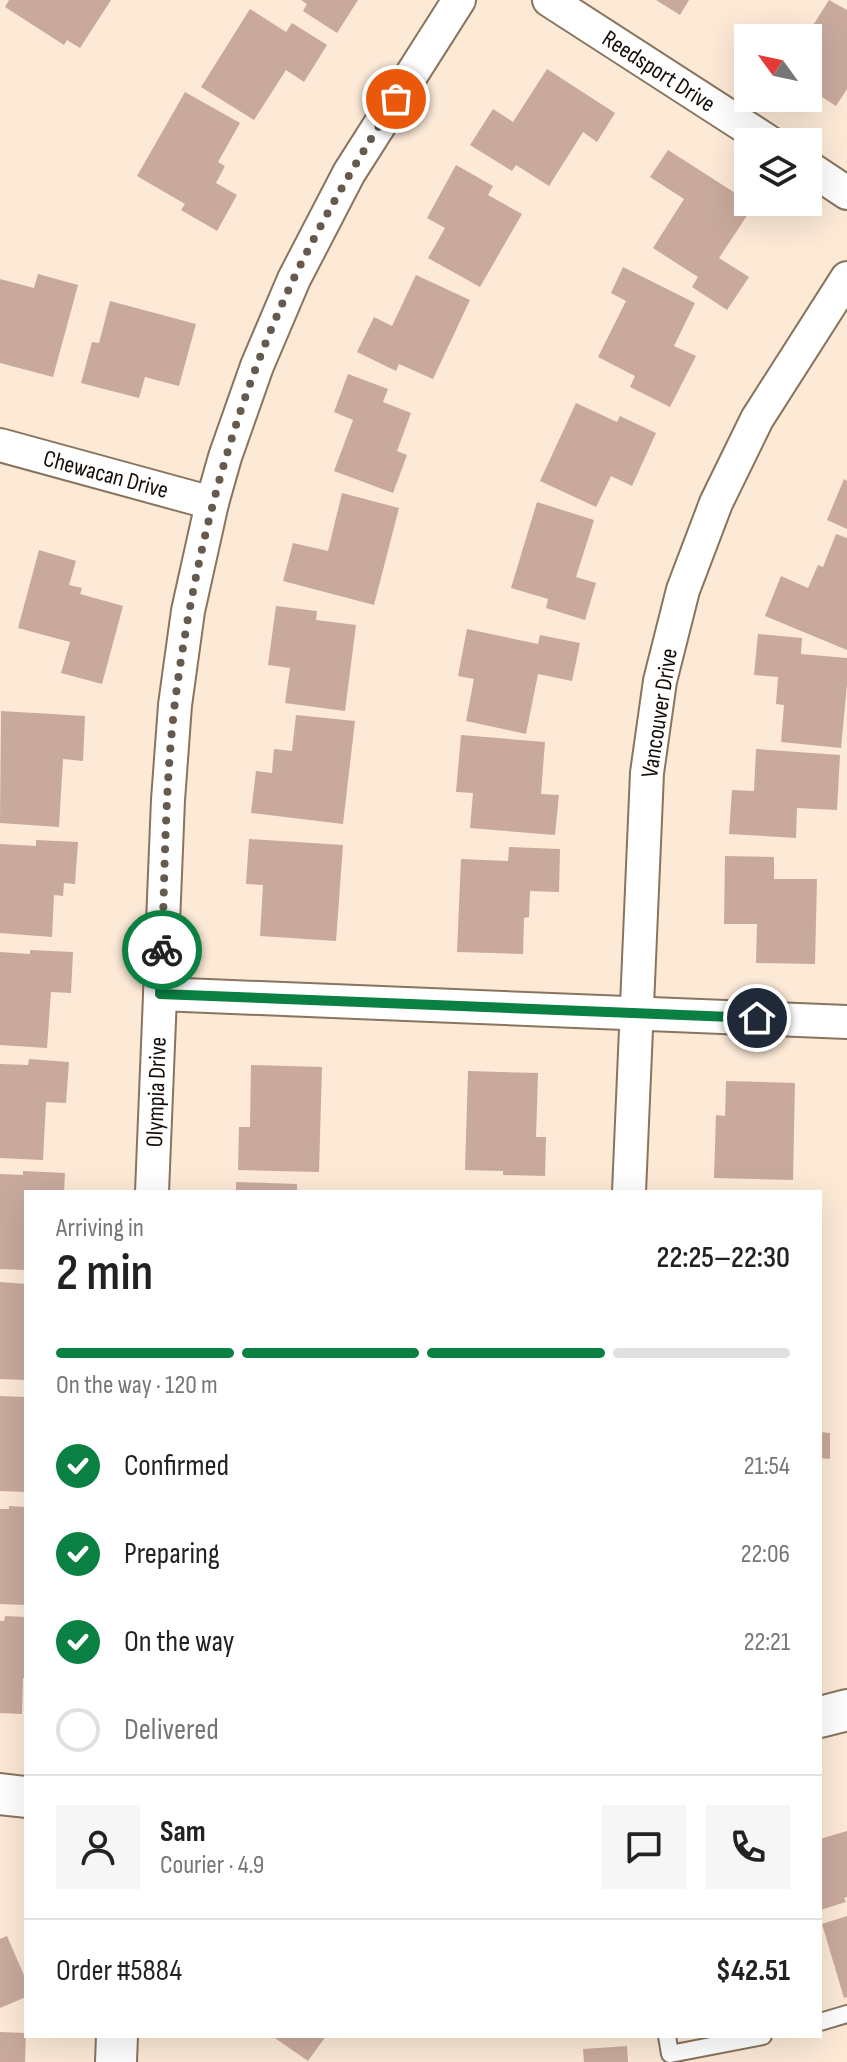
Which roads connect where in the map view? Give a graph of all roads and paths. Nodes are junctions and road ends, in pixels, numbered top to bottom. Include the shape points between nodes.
1 (459, 0) edge
2 (549, 0) edge
3 (747, 128) edge
4 (822, 176) edge
5 (847, 193) edge
6 (847, 278) edge
7 (0, 445) edge
8 (212, 503) junction
9 (160, 994) junction
10 (636, 1013) junction
11 (847, 1022) edge
12 (152, 1190) edge
13 (629, 1190) edge
14 (847, 1710) edge
15 (822, 1716) edge
16 (0, 1794) edge
17 (24, 1797) edge
18 (847, 2014) edge
19 (822, 2021) edge
20 (117, 2038) edge
21 (667, 2038) edge
22 (753, 2038) edge
23 (116, 2062) edge

1 - 8 street, Olympia Drive via 349,173 294,279 257,366
2 - 3 street, Reedsport Drive
4 - 5 street
6 - 10 street, Vancouver Drive via 757,419 716,503 683,590 660,681 647,773
7 - 8 street, Chewacan Drive
8 - 9 street, Olympia Drive via 188,611 175,705
9 - 10 street
9 - 12 street, Olympia Drive
10 - 11 street
10 - 13 street, Vancouver Drive
14 - 15 street
16 - 17 street
18 - 19 lane
20 - 23 street
21 - 22 lane via 670,2054

